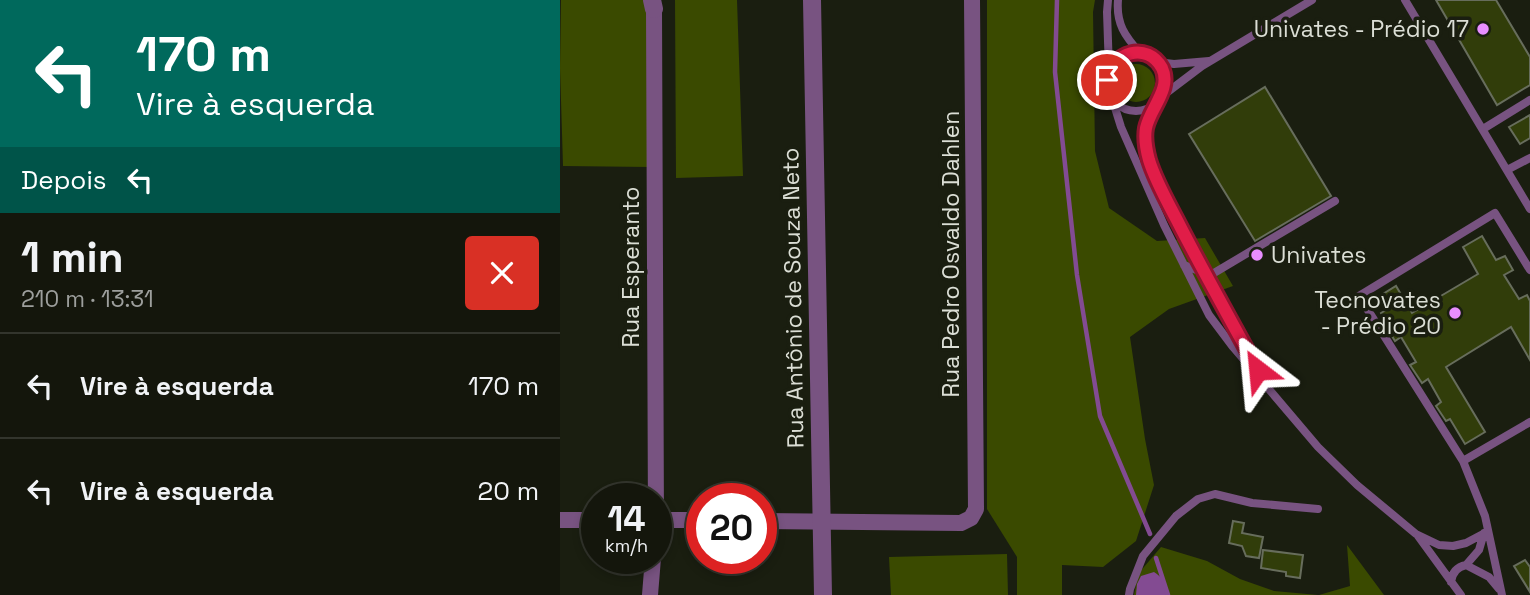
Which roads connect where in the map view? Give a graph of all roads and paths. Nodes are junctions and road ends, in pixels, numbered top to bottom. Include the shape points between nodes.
1 (812, 0) edge
2 (972, 0) edge
3 (1108, 0) edge
4 (1118, 0) edge
5 (1312, 0) edge
6 (1405, 0) edge
7 (654, 3) edge
8 (1140, 53) junction
9 (1212, 60) junction
10 (1157, 62) junction
11 (1109, 73) junction
12 (1111, 95) junction
13 (1158, 100) junction
14 (1530, 100) edge
15 (1483, 129) junction
16 (1530, 158) edge
17 (1507, 170) junction
18 (1335, 201) dead end
19 (1530, 209) edge
20 (1184, 265) junction
21 (1530, 271) edge
22 (1204, 273) junction
23 (1271, 392) junction
24 (1530, 422) edge
25 (1463, 461) junction
26 (656, 483) edge
27 (1318, 509) dead end
28 (1485, 516) junction
29 (560, 520) edge
30 (581, 520) edge
31 (777, 521) edge
32 (822, 522) junction
33 (1416, 534) junction
34 (1483, 534) junction
35 (1466, 565) junction
36 (652, 574) edge
37 (1451, 582) junction
38 (1501, 594) edge
39 (650, 595) edge
40 (823, 595) edge
41 (1129, 595) edge
42 (1461, 595) edge

1 - 32 street, Rua Antônio de Souza Neto
2 - 32 street, Rua Pedro Osvaldo Dahlen via 976,509 961,523
3 - 11 lane
4 - 8 lane via 1122,30
5 - 9 lane
6 - 15 lane
7 - 26 street, Rua Esperanto
8 - 10 lane
8 - 11 lane via 1122,56
9 - 10 lane
9 - 13 lane
10 - 13 lane via 1165,83
11 - 12 lane
12 - 13 lane via 1121,106 1135,110
12 - 20 lane via 1126,139
13 - 22 lane via 1144,138 1149,161
14 - 15 lane
15 - 17 lane
16 - 17 lane
17 - 19 lane
18 - 22 lane via 1214,273
20 - 22 lane
20 - 23 lane via 1209,315
21 - 25 lane via 1495,213 1359,296
22 - 23 lane
23 - 33 lane via 1318,447
24 - 25 lane
25 - 28 lane
27 - 41 lane via 1252,503 1215,494 1198,499 1176,516 1143,556
28 - 34 lane
28 - 38 lane
29 - 30 street
31 - 32 street
32 - 40 street, Rua Antônio de Souza Neto
33 - 34 lane via 1452,546
33 - 37 lane
34 - 35 lane via 1479,550
35 - 37 lane via 1453,572
35 - 38 lane via 1489,577
36 - 39 street
37 - 42 lane

